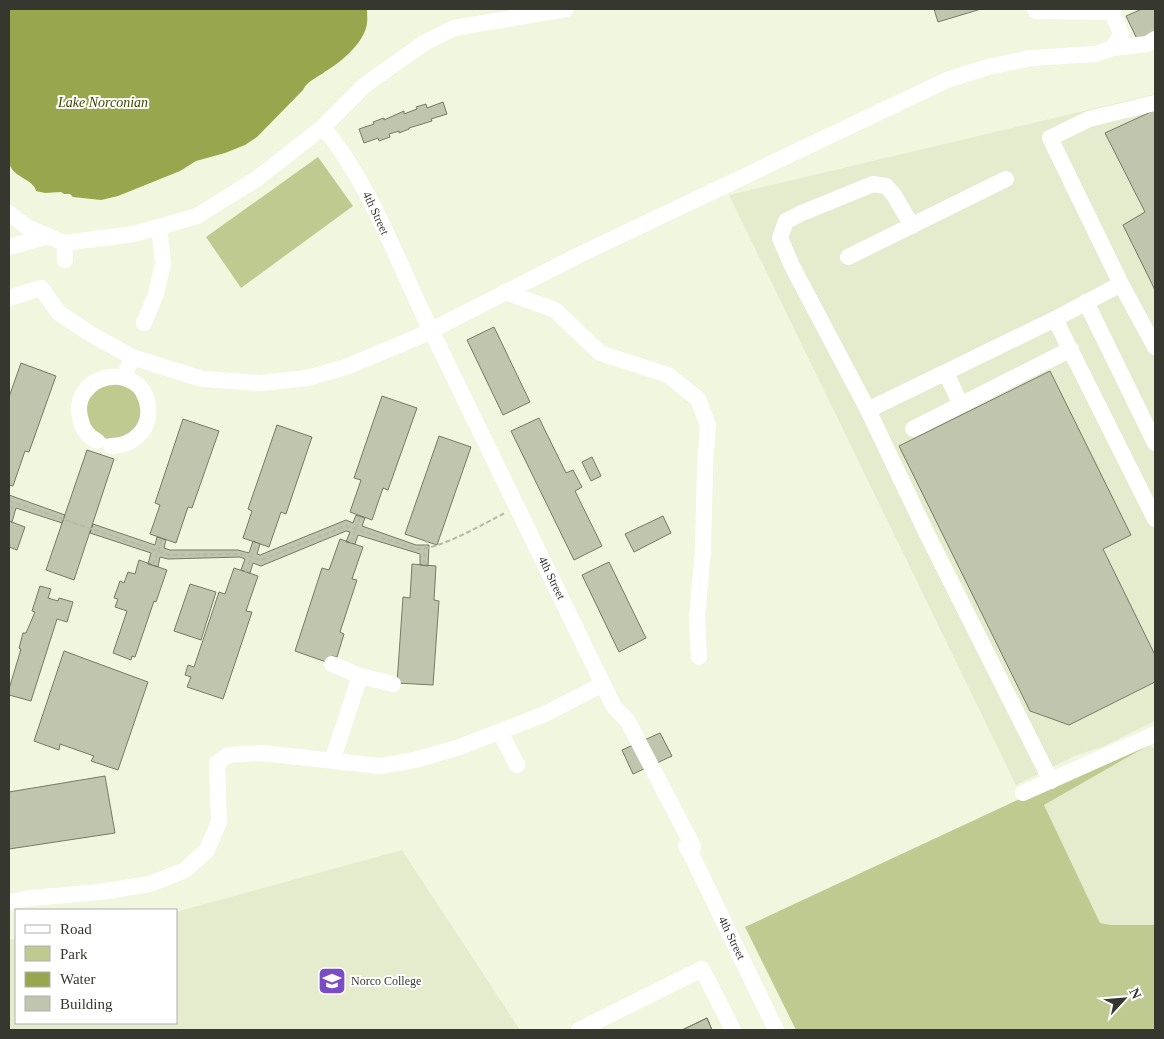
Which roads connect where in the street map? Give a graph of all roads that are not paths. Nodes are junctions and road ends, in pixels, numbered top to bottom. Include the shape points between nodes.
1 (566, 9) edge
2 (1035, 9) edge
3 (1112, 10) edge
4 (1155, 40) edge
5 (1113, 48) junction
6 (1155, 103) edge
7 (323, 127) junction
8 (1006, 179) dead end
9 (9, 213) edge
10 (912, 226) junction
11 (27, 227) junction
12 (159, 227) junction
13 (48, 236) junction
14 (9, 239) edge
15 (64, 243) junction
16 (9, 247) edge
17 (848, 258) dead end
18 (65, 260) dead end
19 (1121, 284) junction
20 (505, 292) junction
21 (9, 298) edge
22 (1086, 302) junction
23 (1056, 319) junction
24 (144, 324) dead end
25 (431, 330) junction
26 (1155, 347) edge
27 (1071, 349) junction
28 (132, 357) junction
29 (946, 373) junction
30 (124, 378) junction
31 (961, 405) junction
32 (868, 410) junction
33 (1150, 417) edge
34 (913, 429) dead end
35 (1155, 443) edge
36 (1155, 519) edge
37 (699, 657) dead end
38 (332, 664) dead end
39 (360, 676) junction
40 (393, 684) dead end
41 (603, 684) junction
42 (614, 707) junction
43 (500, 732) junction
44 (1155, 734) edge
45 (332, 761) junction
46 (517, 765) dead end
47 (1050, 781) junction
48 (1024, 793) dead end
49 (692, 850) junction
50 (9, 902) edge
51 (579, 1030) edge
52 (733, 1030) edge
53 (776, 1030) edge

1 - 7 street via 454,28 424,43 366,85
2 - 3 street
3 - 5 street via 1121,34
4 - 5 street
5 - 20 street via 1095,54 1032,58 946,80
6 - 19 street via 1089,119 1050,138
7 - 12 street via 258,178 197,216
7 - 25 street, 4th Street via 359,178
8 - 10 street
9 - 11 street
10 - 17 street
10 - 32 street via 886,186 874,184 786,221 780,238
11 - 13 street
11 - 14 street
12 - 15 street via 134,234
12 - 24 street via 163,264
13 - 15 street
13 - 16 street
15 - 18 street
19 - 22 street
19 - 26 street
20 - 25 street
20 - 37 street via 555,310 600,353 668,375 698,399 708,425 698,617
21 - 28 street via 41,288 59,313
22 - 23 street
22 - 33 street
23 - 27 street
23 - 29 street
25 - 28 street via 346,368 307,378 261,383 202,378
25 - 41 street, 4th Street
27 - 31 street
27 - 36 street
28 - 30 street
29 - 31 street
29 - 32 street
30 - 30 street via 104,377 95,381 82,396 79,416 92,439 123,445 138,436 147,421 148,403 144,394
31 - 34 street
32 - 47 street
33 - 35 street
38 - 39 street
39 - 40 street
39 - 45 street
41 - 42 street, 4th Street
41 - 43 street
42 - 49 street via 673,827
42 - 49 street, 4th Street via 649,738 685,811
43 - 45 street via 416,760 380,766
43 - 46 street
44 - 47 street
45 - 50 street via 262,753 228,755 217,764 219,822 207,850 185,870 150,884
47 - 48 street
49 - 53 street, 4th Street
51 - 52 street via 702,969

